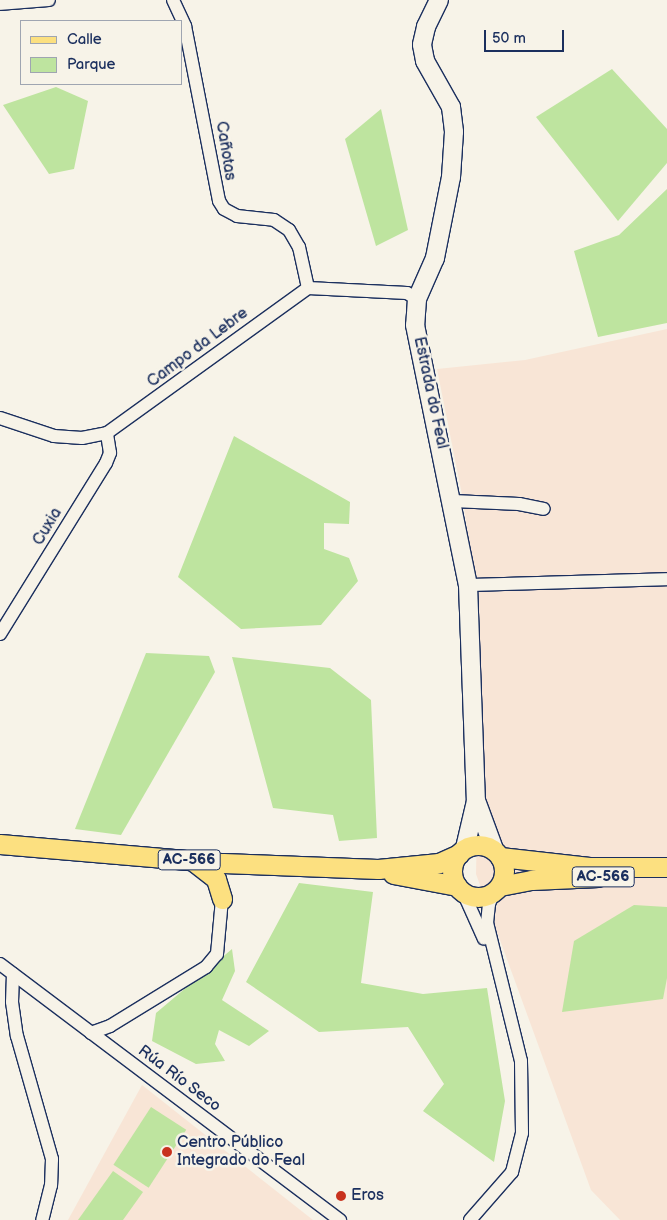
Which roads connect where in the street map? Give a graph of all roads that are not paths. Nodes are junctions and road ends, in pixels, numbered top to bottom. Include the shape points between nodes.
1 (49, 0) edge
2 (173, 0) edge
3 (439, 0) edge
4 (0, 4) edge
5 (308, 288) junction
6 (417, 299) junction
7 (0, 418) edge
8 (107, 433) junction
9 (453, 501) junction
10 (544, 509) dead end
11 (667, 579) edge
12 (468, 584) junction
13 (0, 634) edge
14 (476, 801) junction
15 (0, 844) edge
16 (462, 851) junction
17 (498, 854) junction
18 (192, 860) junction
19 (223, 863) junction
20 (252, 864) junction
21 (667, 867) edge
22 (378, 869) junction
23 (667, 876) edge
24 (460, 889) junction
25 (497, 889) junction
26 (222, 899) junction
27 (0, 964) edge
28 (13, 974) junction
29 (504, 983) junction
30 (130, 1014) junction
31 (91, 1033) junction
32 (110, 1048) junction
33 (42, 1220) edge
34 (340, 1220) edge
35 (470, 1220) edge

1 - 4 street
2 - 5 street, Cañotas via 185,26 219,201 224,209 237,216 274,220 289,230 298,247
3 - 6 main road, Estrada do Feal via 426,27 422,45 425,61 451,107 454,132 451,177 435,258
5 - 6 street via 407,293
5 - 8 street, Campo da Lebre
6 - 9 main road, Estrada do Feal via 415,325
7 - 8 street, Campo da Lebre via 54,436 82,438
8 - 13 street, Cuxia via 110,453 106,463
9 - 10 street via 519,504
9 - 12 main road, Estrada do Feal
11 - 12 street
12 - 14 main road, Estrada do Feal
14 - 16 main road, Estrada do Feal
14 - 17 main road, Estrada do Feal
15 - 18 main road, AC-566
16 - 17 main road via 483,845
16 - 22 main road, AC-566 via 439,862
16 - 24 main road via 452,870
17 - 21 main road via 591,867
17 - 25 main road via 505,870
18 - 19 main road, AC-566
18 - 26 main road via 216,879
19 - 20 main road, AC-566
19 - 26 main road
20 - 22 main road, AC-566
20 - 26 main road via 228,880
22 - 24 main road, AC-566
23 - 25 main road, AC-566 via 563,878
24 - 25 main road via 479,897
24 - 29 street
25 - 29 street via 489,904 487,923
26 - 30 street via 217,954 206,967
27 - 28 street, Rúa Río Seco
28 - 31 street, Rúa Río Seco
28 - 33 street via 12,1002 17,1036 52,1159 51,1185
29 - 35 street via 522,1061 522,1132 512,1172
30 - 31 street
30 - 32 street via 115,1031
31 - 32 street, Rúa Río Seco
32 - 34 street, Rúa Río Seco

